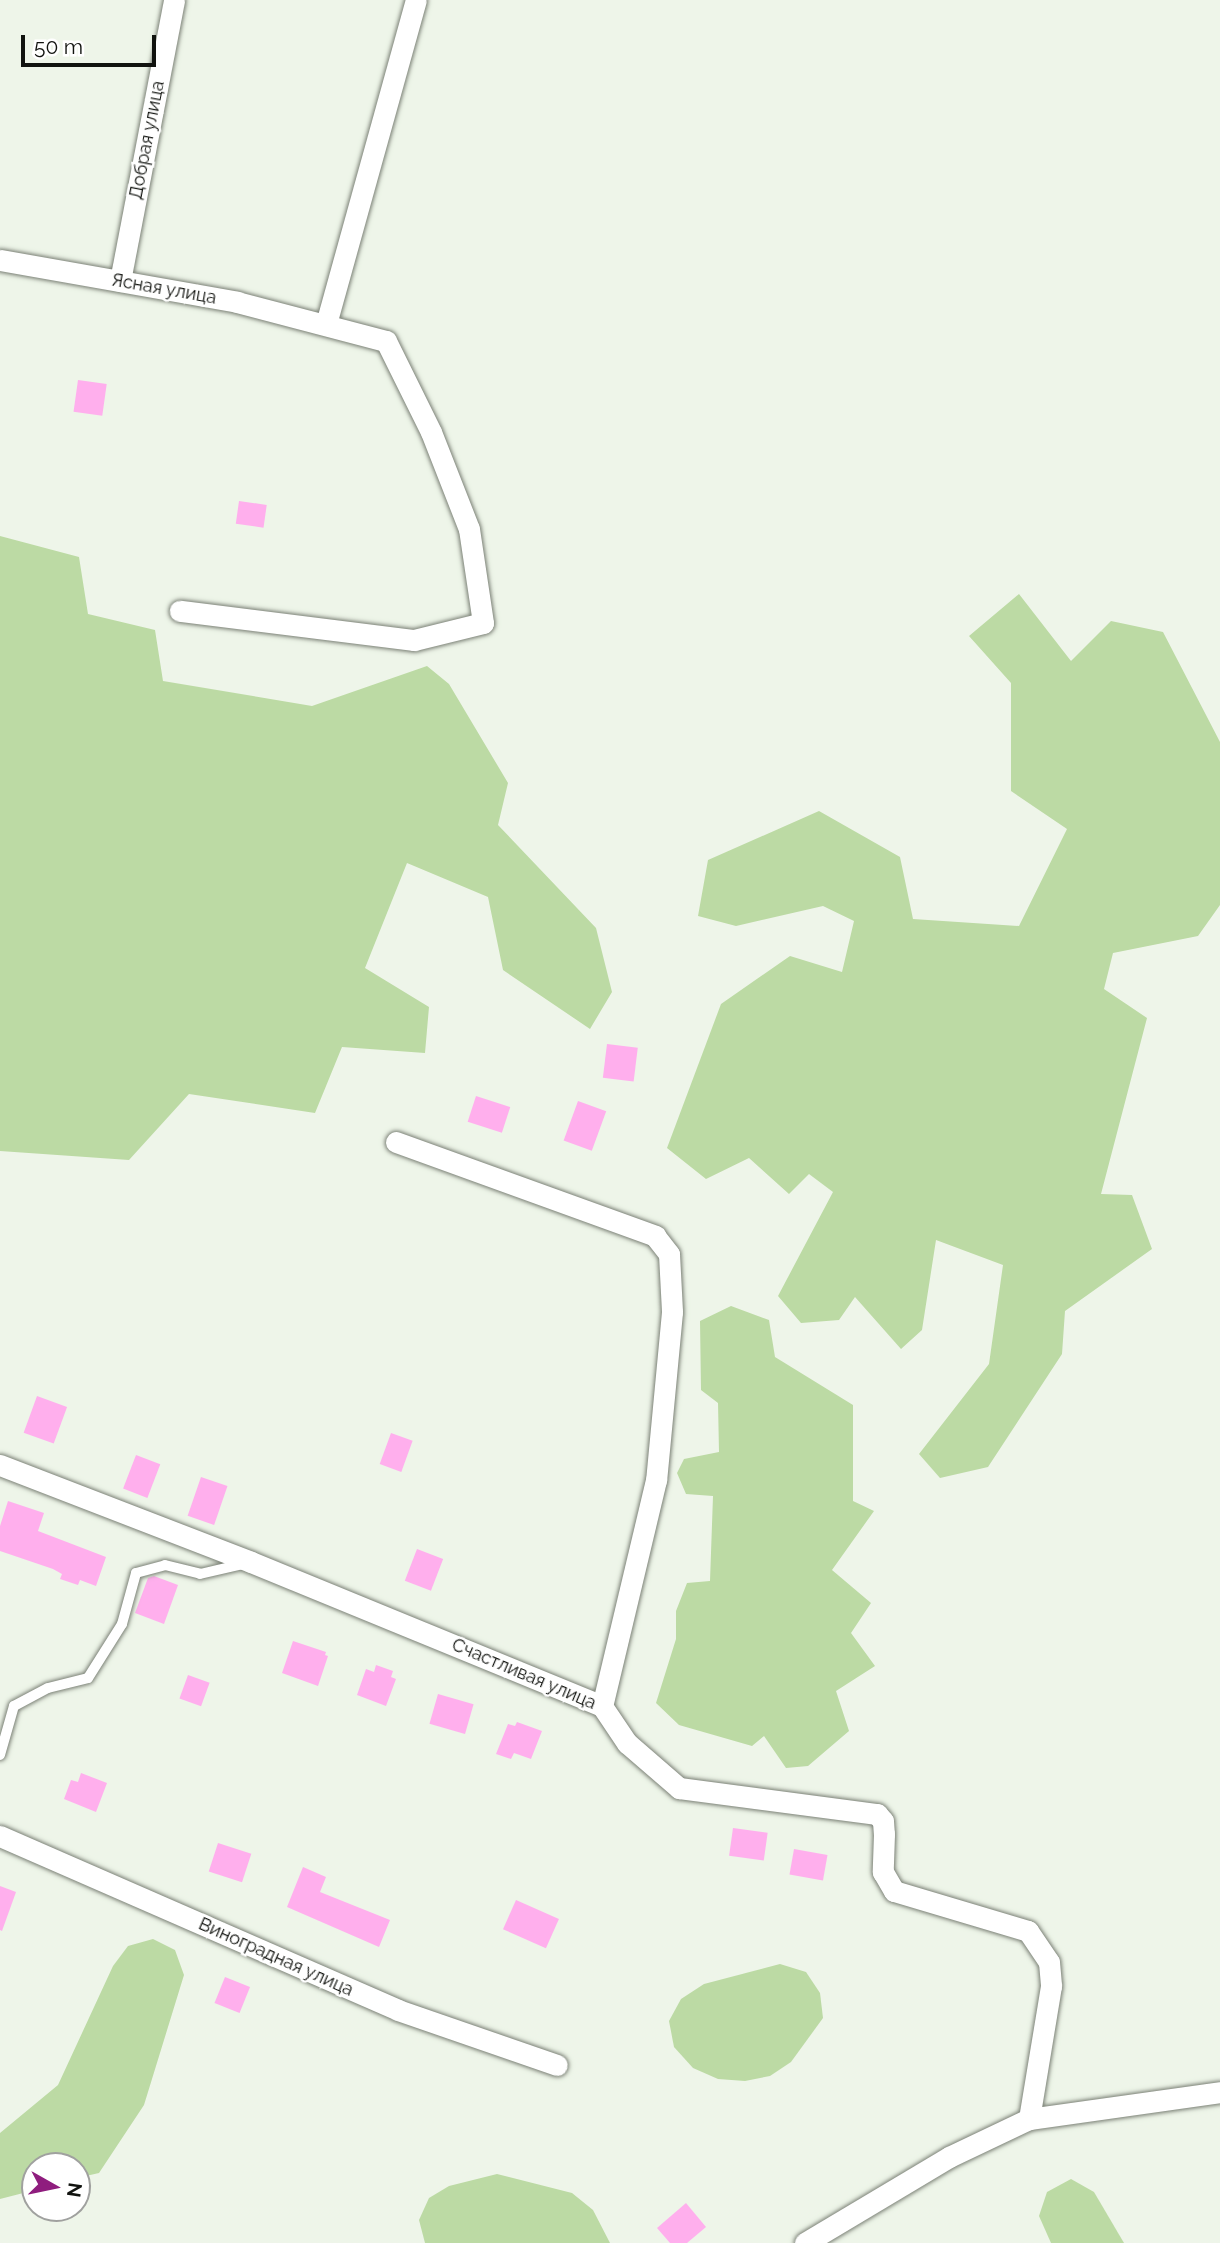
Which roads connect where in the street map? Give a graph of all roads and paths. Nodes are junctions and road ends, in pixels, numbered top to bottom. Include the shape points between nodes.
1 (174, 0) edge
2 (416, 0) edge
3 (0, 260) edge
4 (120, 281) junction
5 (326, 324) junction
6 (180, 611) dead end
7 (396, 1142) dead end
8 (0, 1465) edge
9 (251, 1562) junction
10 (603, 1706) junction
11 (0, 1755) edge
12 (0, 1836) edge
13 (557, 2064) dead end
14 (1220, 2092) edge
15 (1029, 2119) junction
16 (805, 2243) edge

1 - 4 street, Добрая улица
2 - 5 street
3 - 4 street, Ясная улица
4 - 5 street, Ясная улица
5 - 6 street, Ясная улица via 386,341 431,432 469,529 483,623 414,640
7 - 10 street via 655,1236 669,1254 672,1312 656,1480
8 - 9 street, Счастливая улица
9 - 10 street, Счастливая улица
9 - 11 lane via 200,1574 165,1565 136,1573 122,1624 88,1678 48,1688 15,1706
10 - 15 street, Счастливая улица via 627,1743 679,1788 870,1811 883,1821 883,1872 894,1891 1027,1931 1049,1962 1051,1986
12 - 13 street, Виноградная улица via 398,2010
14 - 15 street
15 - 16 street via 949,2157

